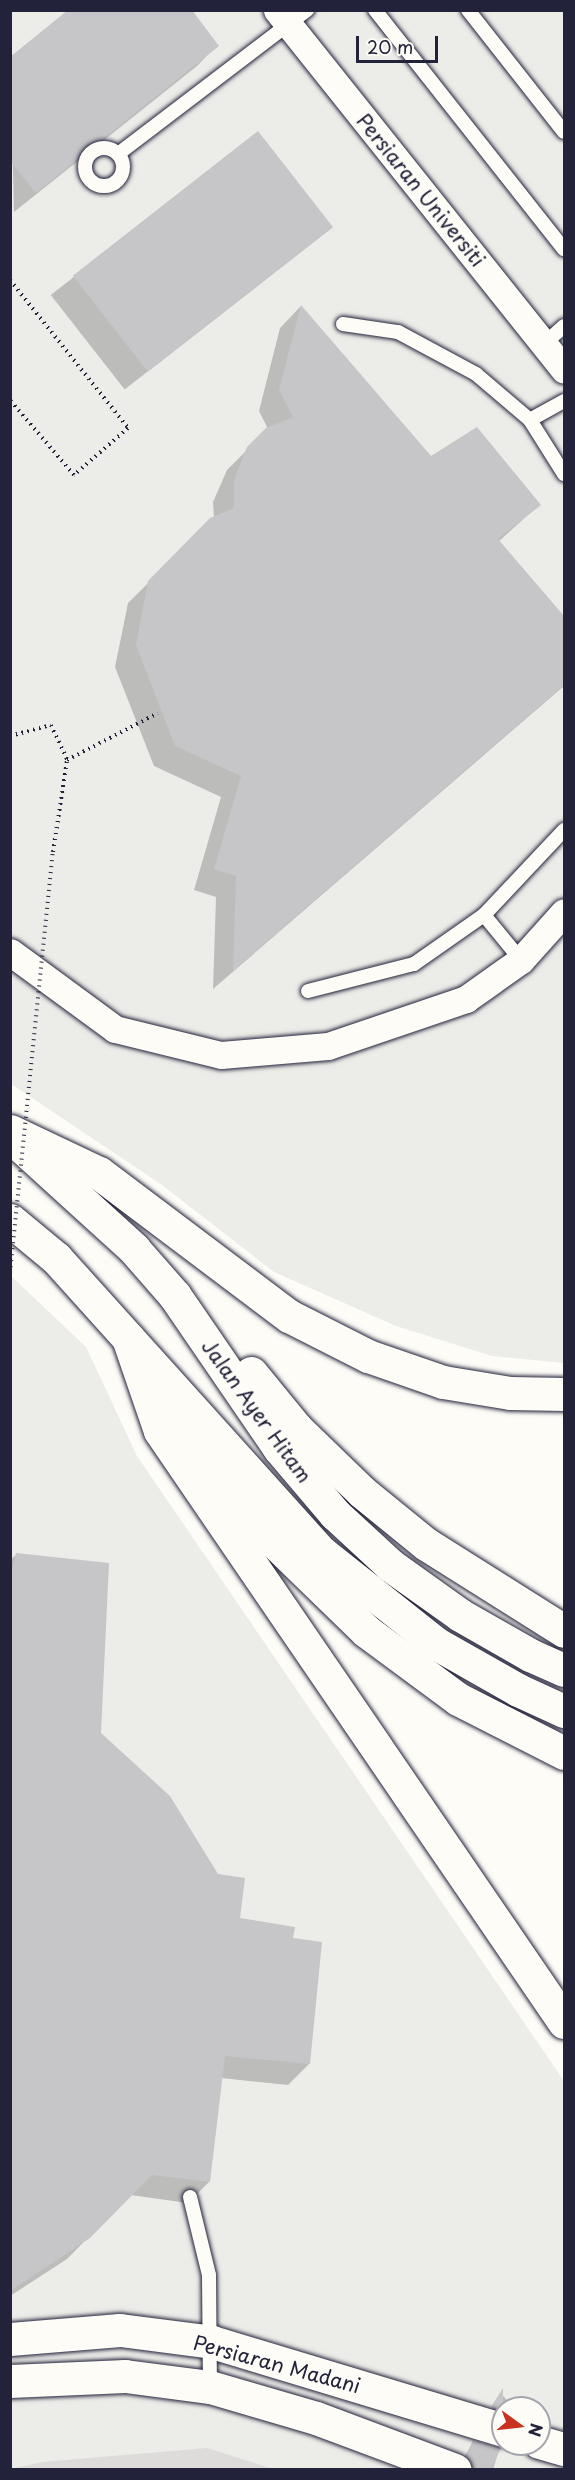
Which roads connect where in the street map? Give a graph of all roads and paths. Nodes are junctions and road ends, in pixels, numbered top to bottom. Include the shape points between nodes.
1 (375, 10) edge
2 (468, 10) edge
3 (291, 16) edge
4 (564, 132) edge
5 (118, 153) dead end
6 (564, 249) edge
7 (10, 280) edge
8 (343, 324) dead end
9 (564, 326) edge
10 (544, 344) junction
11 (564, 370) edge
12 (10, 400) edge
13 (564, 401) edge
14 (530, 420) junction
15 (564, 474) edge
16 (158, 713) dead end
17 (10, 736) edge
18 (67, 760) junction
19 (564, 830) edge
20 (564, 912) edge
21 (484, 915) junction
22 (10, 952) edge
23 (521, 960) junction
24 (308, 992) dead end
25 (10, 1131) edge
26 (10, 1136) edge
27 (10, 1220) edge
28 (10, 1273) edge
29 (128, 1338) junction
30 (205, 1338) junction
31 (163, 1377) junction
32 (564, 1394) edge
33 (564, 1631) edge
34 (564, 1670) edge
35 (564, 1711) edge
36 (564, 1753) edge
37 (564, 2022) edge
38 (190, 2197) dead end
39 (10, 2339) edge
40 (212, 2342) junction
41 (10, 2382) edge
42 (210, 2387) junction
43 (448, 2412) junction
44 (491, 2426) edge
45 (442, 2465) edge

1 - 6 lane
2 - 4 lane
3 - 5 lane
3 - 10 street, Persiaran Universiti
7 - 12 path via 128,428 74,475
8 - 14 lane via 398,332 476,374
9 - 10 lane
10 - 11 street, Persiaran Universiti
13 - 14 lane
14 - 15 lane
16 - 18 path
17 - 18 path via 51,725
18 - 28 path, bridge via 53,852
19 - 21 lane
20 - 23 street
21 - 23 lane
21 - 24 lane via 414,964
22 - 23 street via 115,1029 221,1055 328,1046 466,999
25 - 32 main road via 99,1173 289,1316 368,1356 443,1382 510,1393
26 - 30 main road, Jalan Ayer Hitam via 134,1249
27 - 29 main road, Jalan Ayer Hitam via 56,1258
29 - 31 main road, Jalan Ayer Hitam
29 - 37 main road via 160,1431
30 - 33 main road via 238,1356 296,1428 362,1492 426,1544
30 - 34 main road, Jalan Ayer Hitam via 279,1448 335,1514 390,1565 460,1616
31 - 35 main road, Jalan Ayer Hitam via 322,1553 437,1644
31 - 36 main road via 180,1420 264,1532 309,1580 366,1631 458,1700
38 - 40 lane via 209,2275
39 - 40 main road, Persiaran Madani via 120,2330
40 - 42 lane
40 - 43 main road, Persiaran Madani
41 - 42 main road, Persiaran Madani via 125,2376
42 - 45 main road, Persiaran Madani via 316,2418
43 - 44 main road, Persiaran Madani
43 - 45 main road

